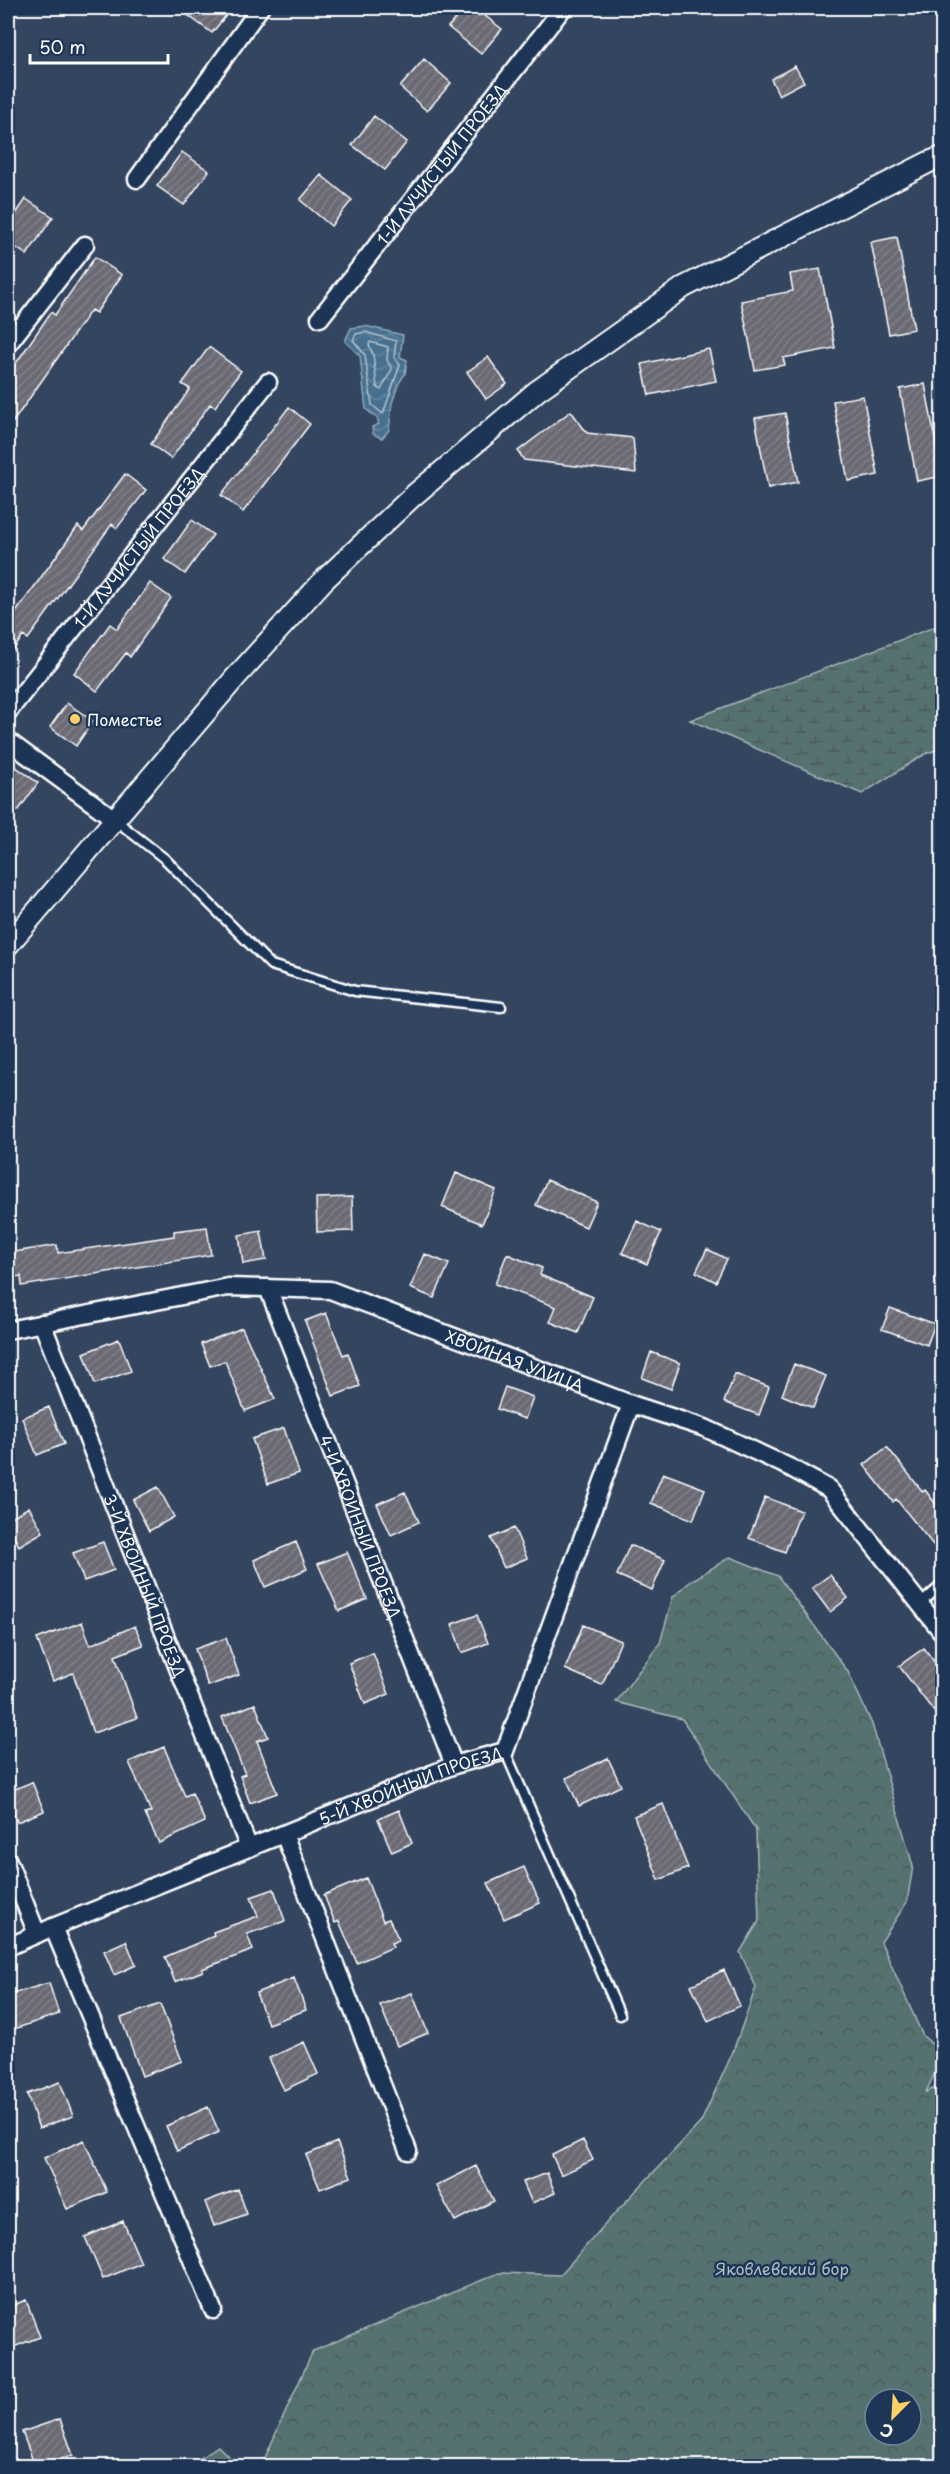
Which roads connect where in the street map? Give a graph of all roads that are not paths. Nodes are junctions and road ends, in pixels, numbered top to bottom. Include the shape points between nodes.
1 (260, 8) edge
2 (562, 8) edge
3 (942, 157) edge
4 (137, 179) dead end
5 (85, 245) dead end
6 (320, 318) dead end
7 (8, 344) edge
8 (267, 382) dead end
9 (8, 712) edge
10 (8, 741) edge
11 (113, 818) junction
12 (8, 945) edge
13 (501, 1006) dead end
14 (268, 1288) junction
15 (42, 1323) junction
16 (8, 1330) edge
17 (631, 1404) junction
18 (942, 1585) edge
19 (920, 1604) junction
20 (942, 1632) edge
21 (506, 1751) junction
22 (454, 1765) junction
23 (284, 1834) junction
24 (249, 1848) junction
25 (8, 1861) edge
26 (53, 1927) junction
27 (37, 1934) junction
28 (8, 1947) edge
29 (620, 2015) dead end
30 (408, 2151) dead end
31 (213, 2310) dead end

1 - 4 street
2 - 6 street, 1-Й ЛУЧИСТЫЙ ПРОЕЗД
3 - 11 street via 684,287 537,391 413,496 324,580
5 - 7 street
8 - 9 street, 1-Й ЛУЧИСТЫЙ ПРОЕЗД
10 - 11 street
11 - 12 street
11 - 13 lane via 165,859 271,964 355,991
14 - 15 street, ХВОЙНАЯ УЛИЦА via 228,1287
14 - 17 street, ХВОЙНАЯ УЛИЦА via 330,1290
14 - 22 street, 4-Й ХВОЙНЫЙ ПРОЕЗД
15 - 16 street, ХВОЙНАЯ УЛИЦА
15 - 24 street, 3-Й ХВОЙНЫЙ ПРОЕЗД
17 - 19 street, ХВОЙНАЯ УЛИЦА via 705,1428 830,1489
17 - 21 street, 5-Й ХВОЙНЫЙ ПРОЕЗД
18 - 19 lane
19 - 20 street, ХВОЙНАЯ УЛИЦА
21 - 22 street, 5-Й ХВОЙНЫЙ ПРОЕЗД
21 - 29 lane
22 - 23 street, 5-Й ХВОЙНЫЙ ПРОЕЗД
23 - 24 street, 5-Й ХВОЙНЫЙ ПРОЕЗД
23 - 30 street
24 - 26 street, 5-Й ХВОЙНЫЙ ПРОЕЗД
25 - 27 street
26 - 27 street, 5-Й ХВОЙНЫЙ ПРОЕЗД
26 - 31 street
27 - 28 street, 5-Й ХВОЙНЫЙ ПРОЕЗД

